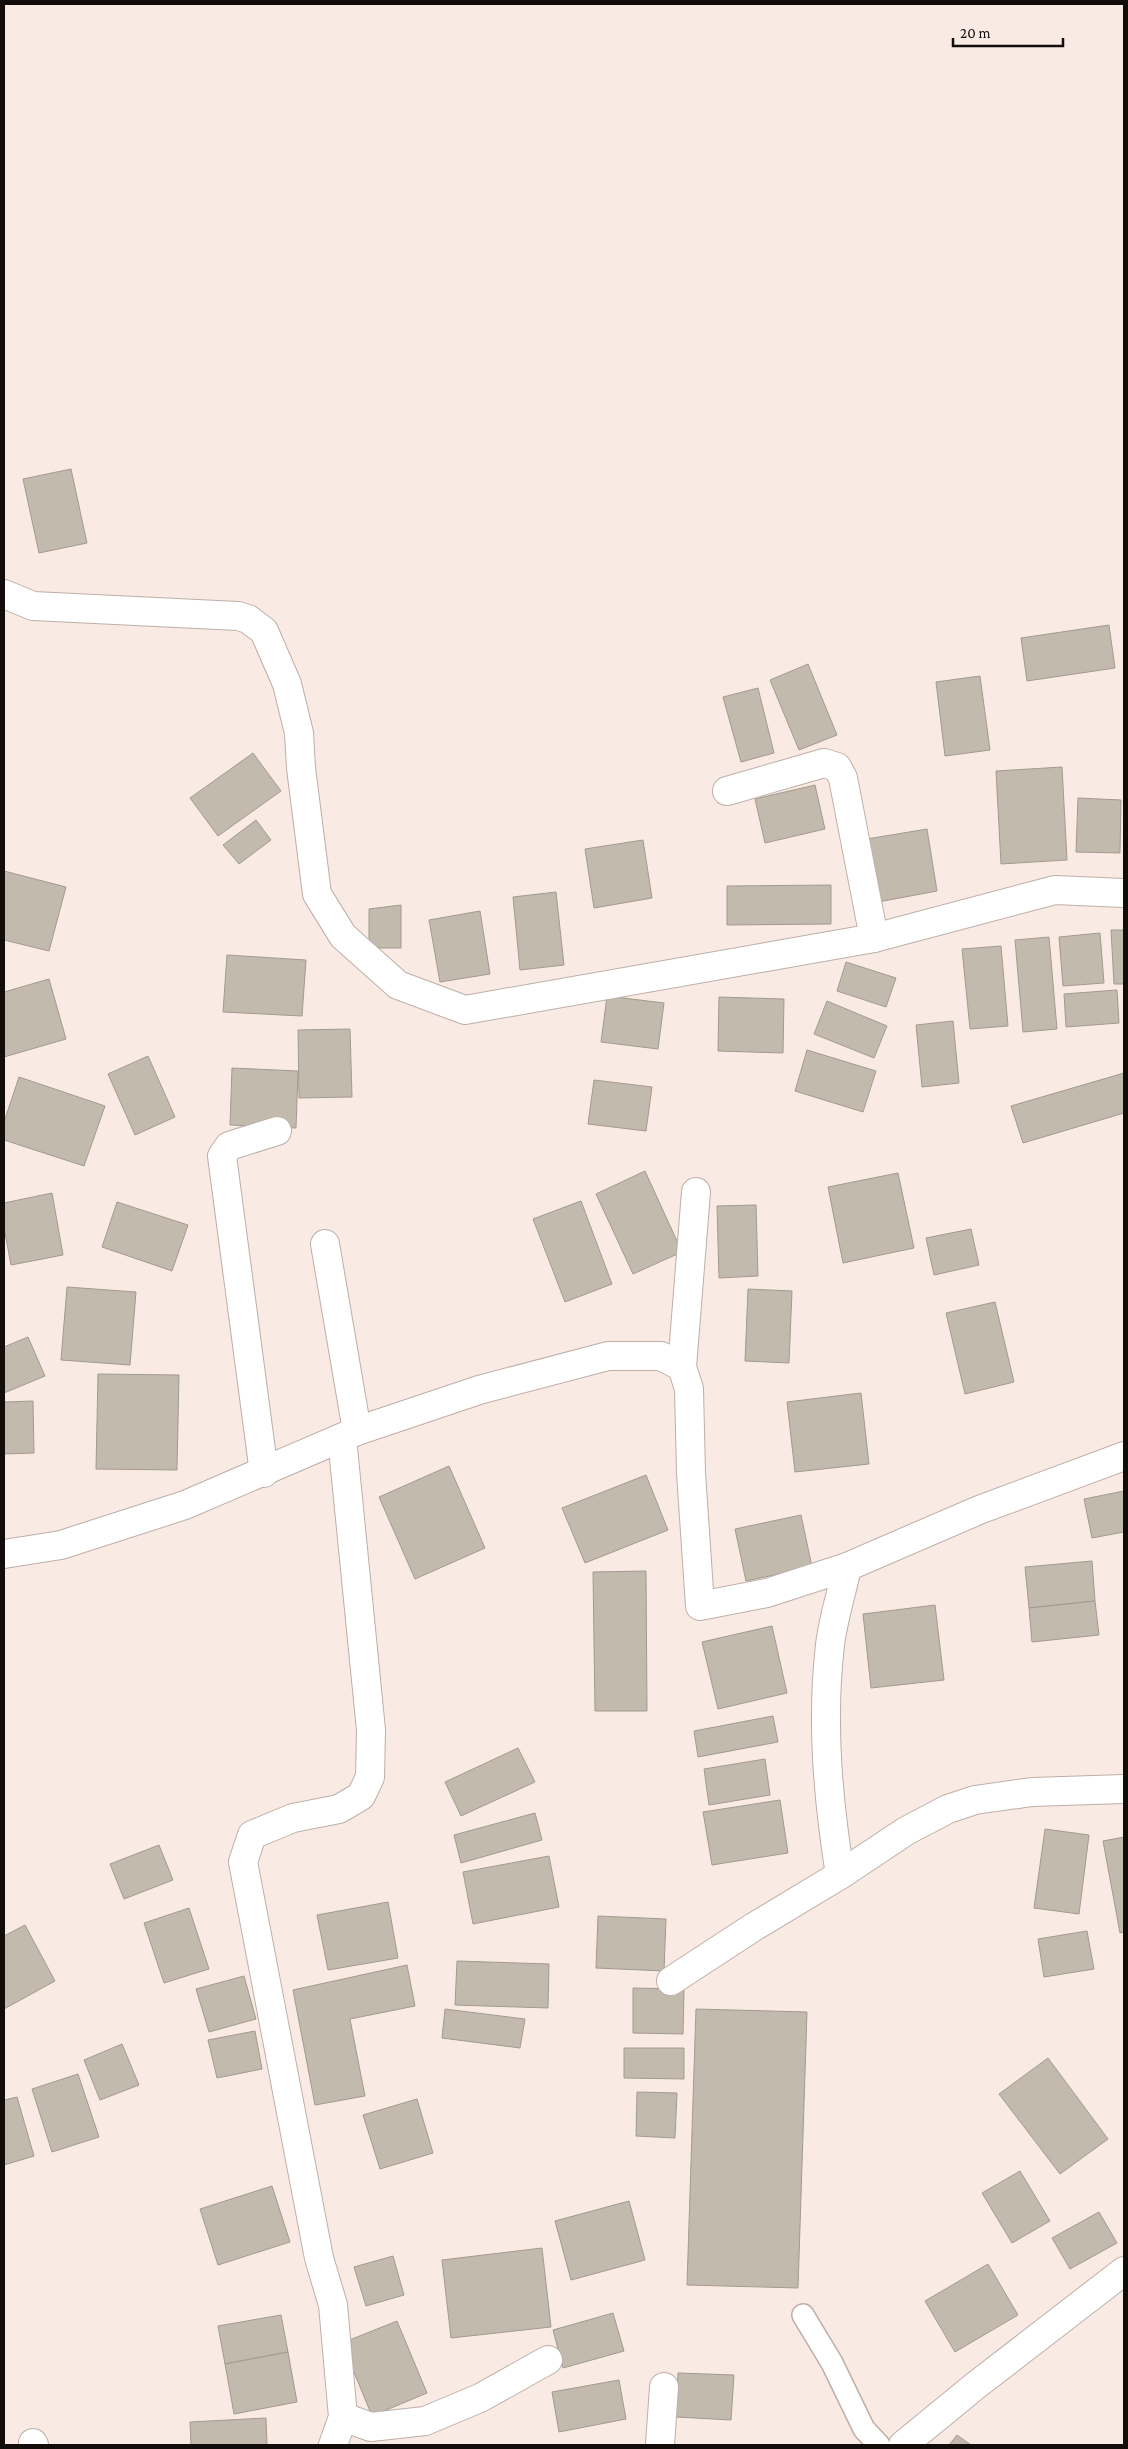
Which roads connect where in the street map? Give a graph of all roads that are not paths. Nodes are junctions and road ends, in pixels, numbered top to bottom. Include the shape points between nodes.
1 (4, 594) edge
2 (727, 791) dead end
3 (1124, 892) edge
4 (874, 938) junction
5 (277, 1131) dead end
6 (696, 1192) dead end
7 (325, 1244) dead end
8 (682, 1367) junction
9 (350, 1435) junction
10 (1124, 1456) edge
11 (264, 1473) junction
12 (4, 1554) edge
13 (847, 1567) junction
14 (1124, 1789) edge
15 (840, 1875) junction
16 (671, 1981) dead end
17 (1124, 2271) edge
18 (803, 2315) dead end
19 (548, 2360) dead end
20 (664, 2387) dead end
21 (343, 2417) junction
22 (333, 2445) edge
23 (660, 2445) edge
24 (879, 2445) edge
25 (903, 2445) edge

1 - 4 street via 33,606 238,616 264,631 287,684 299,733 317,894 343,936 398,985 465,1010
2 - 4 street via 824,763 837,767 843,778
3 - 4 street via 1055,890
5 - 11 street via 229,1146 222,1156
6 - 8 street
7 - 9 street
8 - 9 street via 662,1356 608,1356 479,1390
8 - 13 street via 689,1389 700,1606 767,1593
9 - 11 street
9 - 21 street via 371,1730 370,1777 360,1796 339,1809 293,1818 252,1835 243,1862 319,2258 333,2305
10 - 13 street via 979,1510
11 - 12 street via 185,1505 61,1545
13 - 15 street via 830,1644 826,1731 829,1806
14 - 15 street via 1032,1792 975,1800 948,1809 906,1831
15 - 16 street
17 - 25 street
18 - 24 lane via 832,2362 864,2429
19 - 21 street via 480,2398 425,2421 371,2427
20 - 23 street
21 - 22 street

